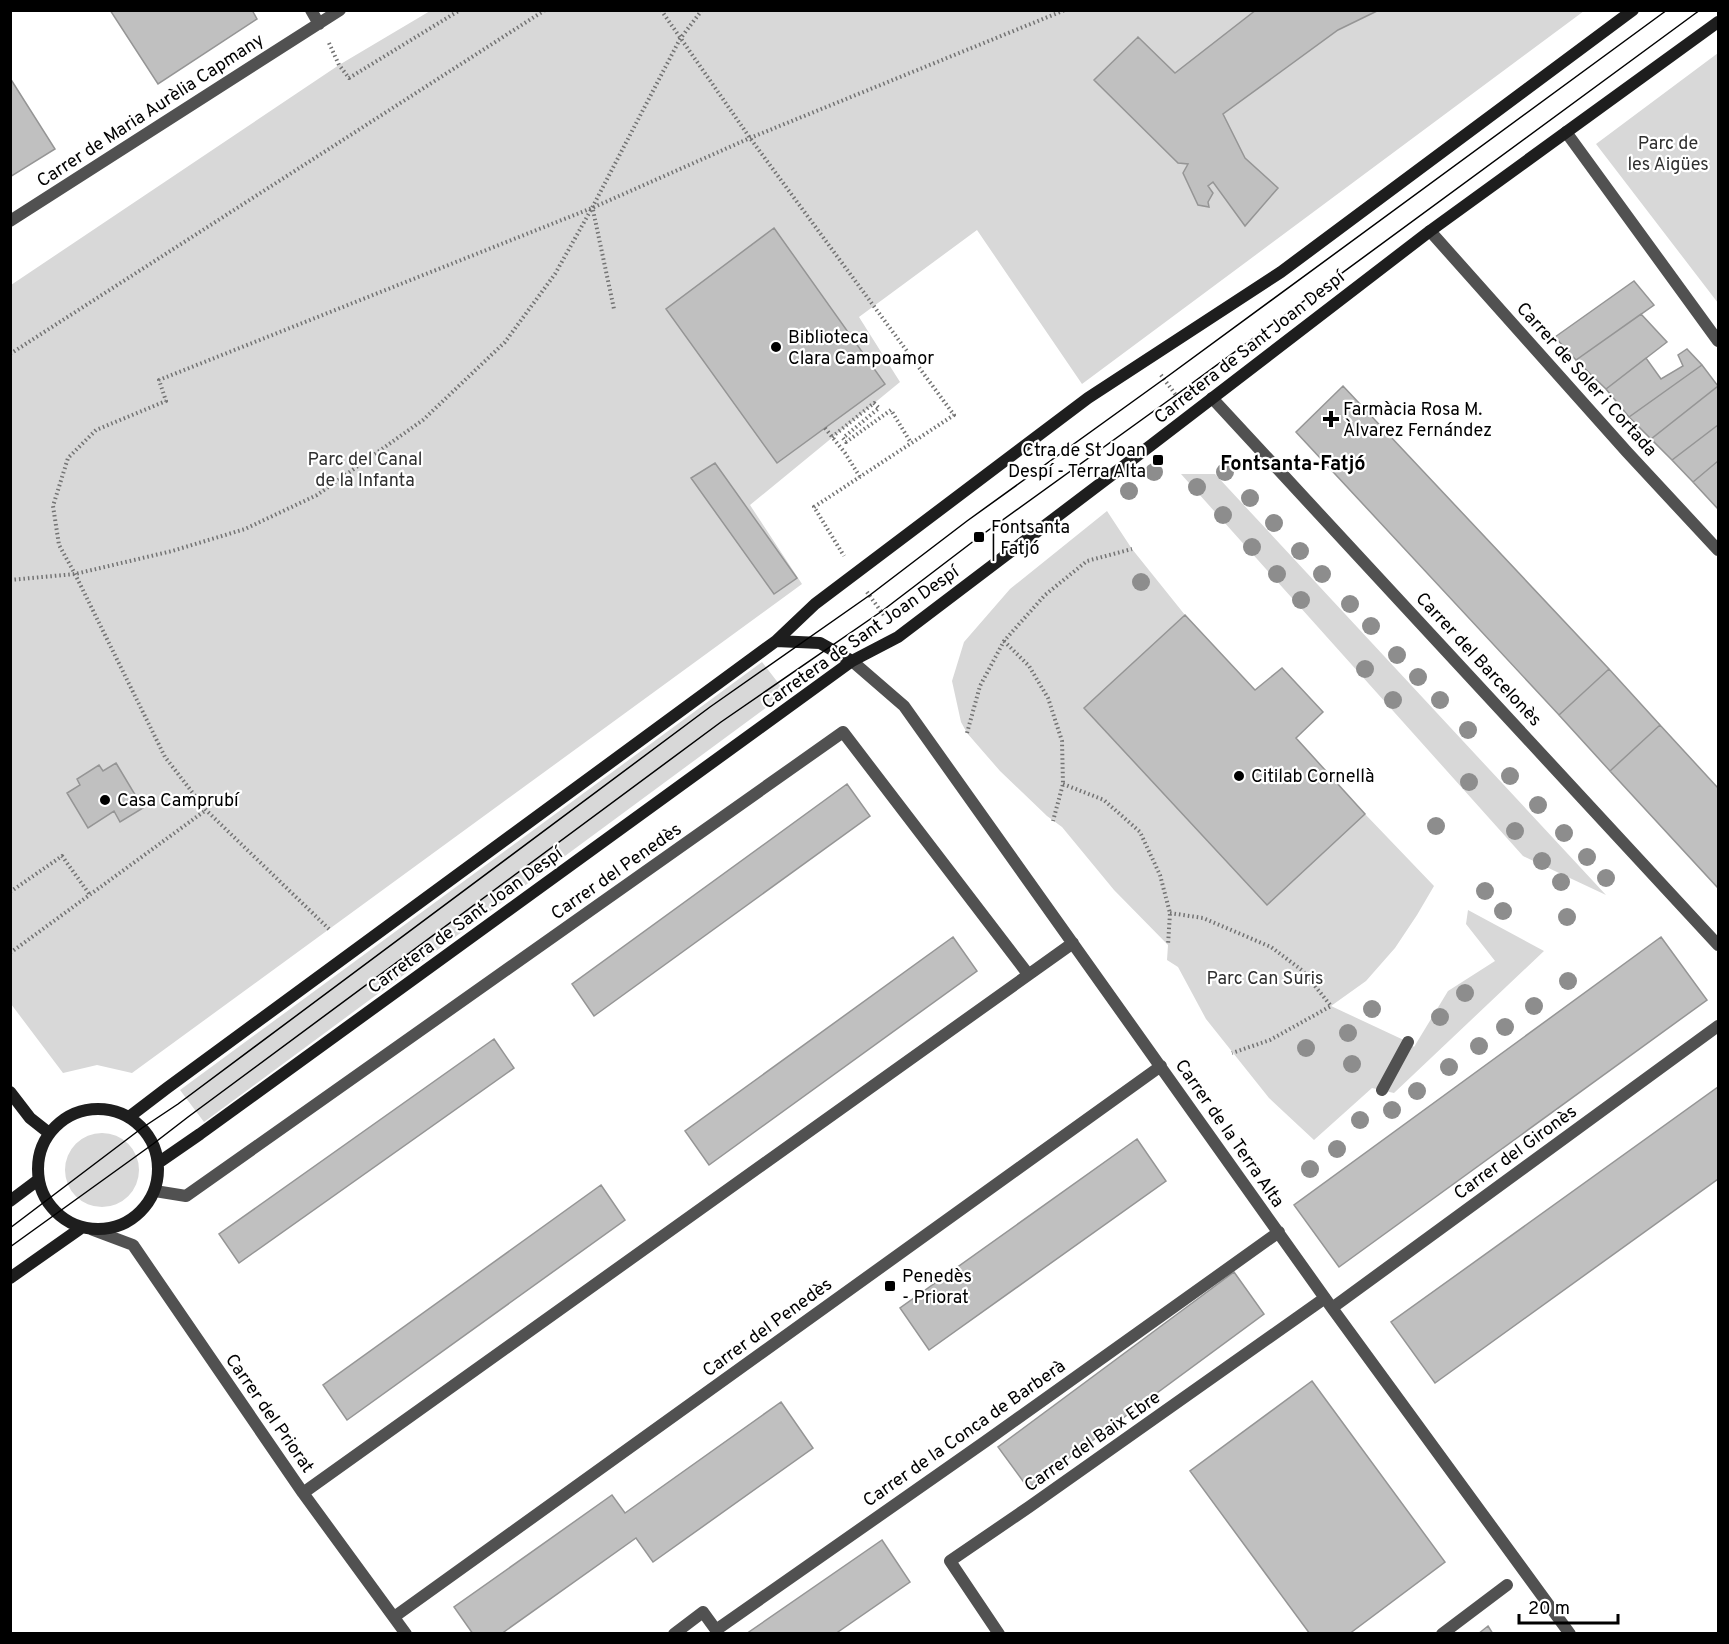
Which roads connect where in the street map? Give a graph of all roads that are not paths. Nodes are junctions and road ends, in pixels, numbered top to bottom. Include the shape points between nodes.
1 (311, 10) edge
2 (340, 10) edge
3 (1634, 10) edge
4 (1719, 22) edge
5 (319, 24) junction
6 (1566, 132) junction
7 (10, 221) edge
8 (1430, 231) junction
9 (1719, 341) edge
10 (1212, 398) junction
11 (1719, 550) edge
12 (776, 641) junction
13 (852, 661) junction
14 (1073, 943) junction
15 (1719, 945) edge
16 (1028, 974) junction
17 (1719, 1026) edge
18 (1408, 1042) dead end
19 (1161, 1066) junction
20 (1382, 1090) dead end
21 (10, 1092) edge
22 (129, 1117) junction
23 (49, 1133) junction
24 (158, 1163) junction
25 (38, 1180) junction
26 (155, 1191) junction
27 (10, 1201) edge
28 (87, 1229) junction
29 (1279, 1232) junction
30 (10, 1278) edge
31 (1329, 1303) junction
32 (303, 1493) junction
33 (1507, 1585) dead end
34 (394, 1617) junction
35 (406, 1634) edge
36 (674, 1634) edge
37 (999, 1634) edge
38 (1442, 1634) edge
39 (1570, 1634) edge

1 - 5 street
2 - 5 street, Carrer de Maria Aurèlia Capmany
3 - 12 street via 1281,272 1088,398 815,604
4 - 6 street, Carretera de Sant Joan Despí
5 - 7 street, Carrer de Maria Aurèlia Capmany
6 - 8 street, Carretera de Sant Joan Despí
6 - 9 street
8 - 10 street, Carretera de Sant Joan Despí
8 - 11 street, Carrer de Soler i Cortada
10 - 13 street, Carretera de Sant Joan Despí via 898,637
10 - 15 street, Carrer del Barcelonès
12 - 13 street via 820,643
12 - 22 street
13 - 14 street, Carrer de la Terra Alta via 904,706
13 - 24 street, Carretera de Sant Joan Despí
14 - 16 street
14 - 19 street, Carrer de la Terra Alta
16 - 26 street, Carrer del Penedès via 843,732 186,1196
16 - 32 street
17 - 31 street, Carrer del Gironès
18 - 20 street
19 - 29 street, Carrer de la Terra Alta
19 - 34 street, Carrer del Penedès
21 - 23 street via 30,1118
22 - 23 street via 111,1110 91,1109 71,1115
22 - 24 street via 148,1135
23 - 25 street via 38,1160
24 - 26 street
25 - 27 street
25 - 28 street via 56,1214
26 - 28 street via 140,1213 119,1226
28 - 30 street
28 - 32 street, Carrer del Priorat via 133,1245
29 - 31 street, Carrer de la Terra Alta
29 - 36 street, Carrer de la Conca de Barberà via 716,1630 704,1612
31 - 37 street, Carrer del Baix Ebre via 950,1561
31 - 39 street, Carrer de la Terra Alta
32 - 34 street, Carrer del Priorat
33 - 38 street
34 - 35 street, Carrer del Priorat

